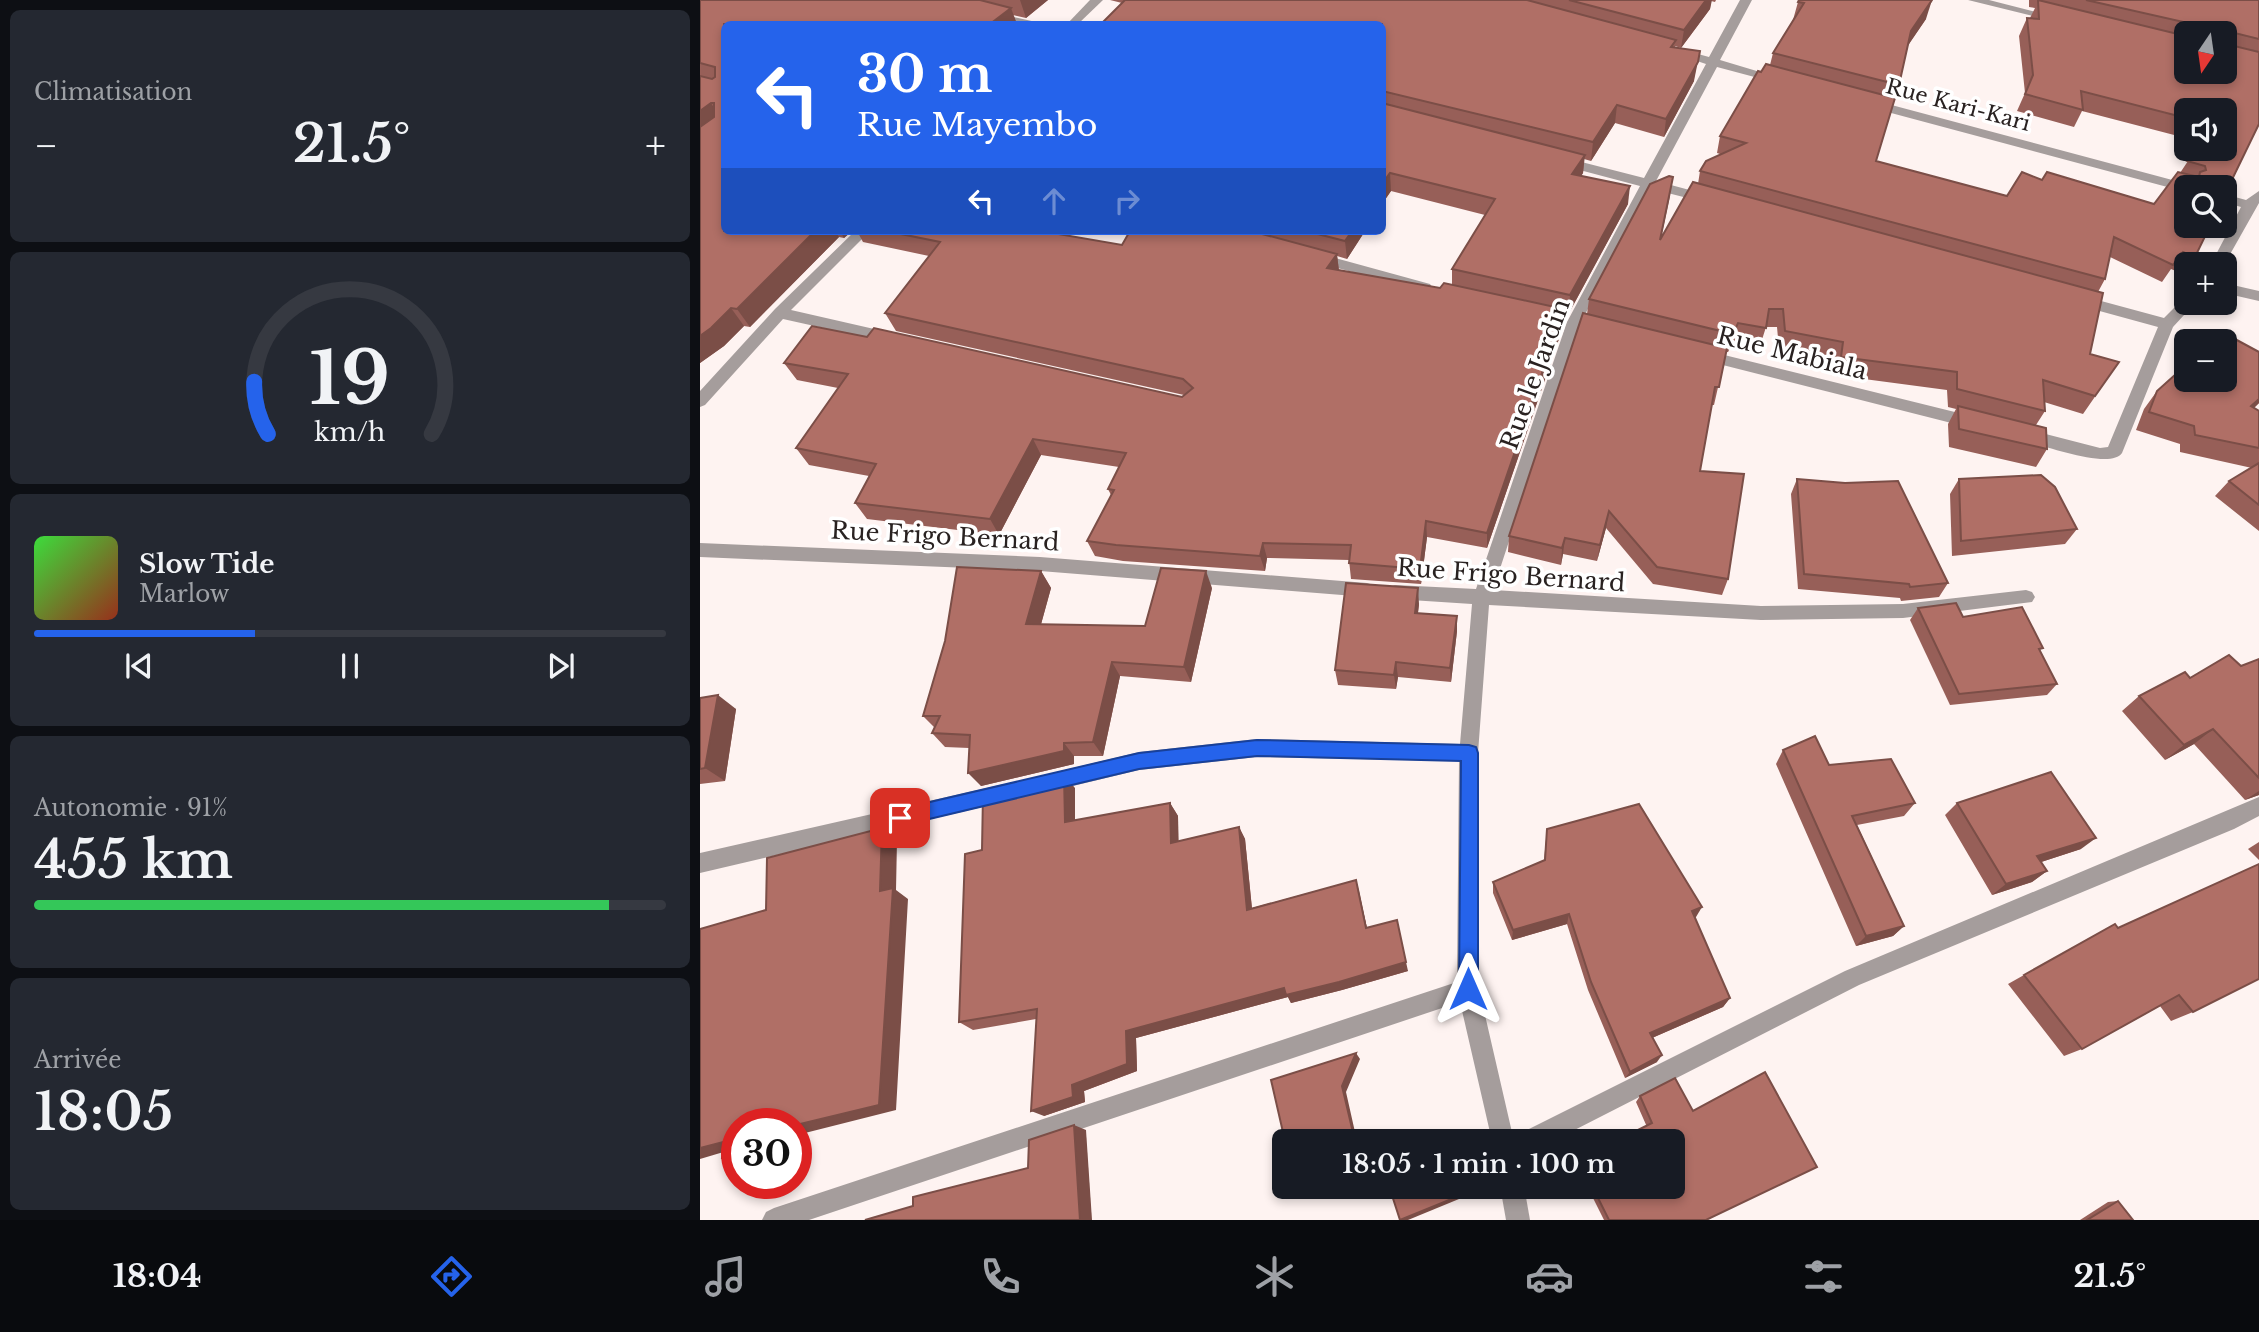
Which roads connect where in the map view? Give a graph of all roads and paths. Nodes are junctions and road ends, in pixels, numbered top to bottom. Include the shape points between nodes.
1 (1097, 0) edge
2 (1746, 0) edge
3 (1974, 0) edge
4 (982, 12) edge
5 (1020, 21) edge
6 (1075, 21) edge
7 (2067, 21) edge
8 (1661, 48) edge
9 (1714, 62) junction
10 (1795, 83) edge
11 (1862, 102) edge
12 (1554, 159) edge
13 (1647, 183) junction
14 (2174, 185) edge
15 (2254, 200) edge
16 (1727, 204) edge
17 (859, 235) edge
18 (2225, 252) edge
19 (1307, 256) edge
20 (2237, 291) edge
21 (1441, 292) edge
22 (2060, 295) edge
23 (2259, 296) edge
24 (780, 313) junction
25 (2176, 315) edge
26 (2167, 324) junction
27 (902, 341) edge
28 (1695, 353) edge
29 (700, 401) edge
30 (700, 550) edge
31 (2026, 597) dead end
32 (1481, 599) junction
33 (1469, 753) junction
34 (2259, 806) edge
35 (700, 863) edge
36 (1468, 989) junction
37 (1500, 1129) edge
38 (1552, 1129) edge
39 (1514, 1199) edge
40 (774, 1220) edge
41 (1518, 1220) edge

1 - 6 street
2 - 9 street, Rue le Jardin
3 - 7 street
4 - 5 street
8 - 9 street
9 - 10 street
9 - 13 street, Rue le Jardin
11 - 14 street, Rue Kari-Kari
12 - 13 street
13 - 16 street
13 - 32 street, Rue le Jardin via 1574,323
15 - 18 street
17 - 24 street
19 - 21 street
20 - 23 street
22 - 26 street
24 - 27 street
24 - 29 street
25 - 26 street
26 - 28 street, Rue Mabiala via 2114,453 2100,454
30 - 32 street, Rue Frigo Bernard via 1040,564
31 - 32 street, Rue Frigo Bernard via 1903,611 1762,613
32 - 33 street, Rue le Jardin
33 - 35 street via 1257,748 1139,761
33 - 36 street, Rue le Jardin
34 - 38 street via 1852,978
36 - 37 street, Rue le Jardin
36 - 40 street
39 - 41 street

